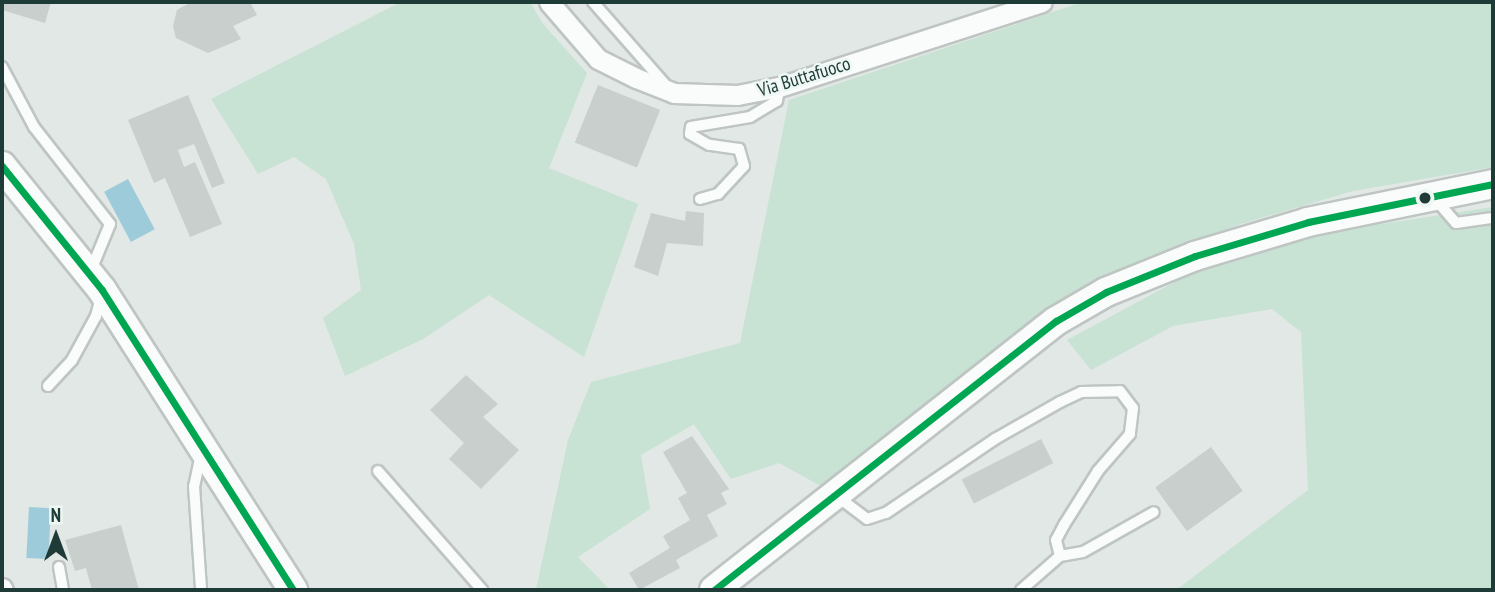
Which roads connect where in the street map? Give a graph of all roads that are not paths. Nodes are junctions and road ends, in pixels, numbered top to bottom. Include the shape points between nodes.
1 (549, 2) edge
2 (593, 2) edge
3 (1042, 2) edge
4 (2, 67) edge
5 (779, 87) junction
6 (674, 93) junction
7 (2, 166) edge
8 (1493, 184) edge
9 (1434, 197) junction
10 (700, 199) dead end
11 (1493, 218) edge
12 (96, 282) junction
13 (48, 386) dead end
14 (203, 444) junction
15 (378, 471) dead end
16 (835, 495) junction
17 (1154, 512) dead end
18 (1060, 556) junction
19 (59, 567) dead end
20 (63, 590) edge
21 (201, 590) edge
22 (293, 590) edge
23 (482, 590) edge
24 (715, 590) edge
25 (1021, 590) edge

1 - 6 street, Via Buttafuoco via 598,59
2 - 6 lane via 626,46
3 - 5 street, Via Buttafuoco
4 - 12 lane via 34,127 110,224
5 - 6 street, Via Buttafuoco via 737,95
5 - 10 lane via 777,101 750,117 691,127 690,134 709,145 739,149 744,166 718,194
7 - 12 street
8 - 9 street
9 - 11 lane via 1444,215 1456,223
9 - 16 street via 1308,222 1195,256 1106,292 1056,321
12 - 13 lane via 96,316 72,360
12 - 14 street
14 - 21 lane via 194,486
14 - 22 street
15 - 23 lane
16 - 18 lane via 867,519 886,513 995,439 1060,402 1081,393 1120,391 1133,408 1130,434 1098,471 1055,540
16 - 24 street
17 - 18 lane via 1083,552
18 - 25 lane
19 - 20 lane

